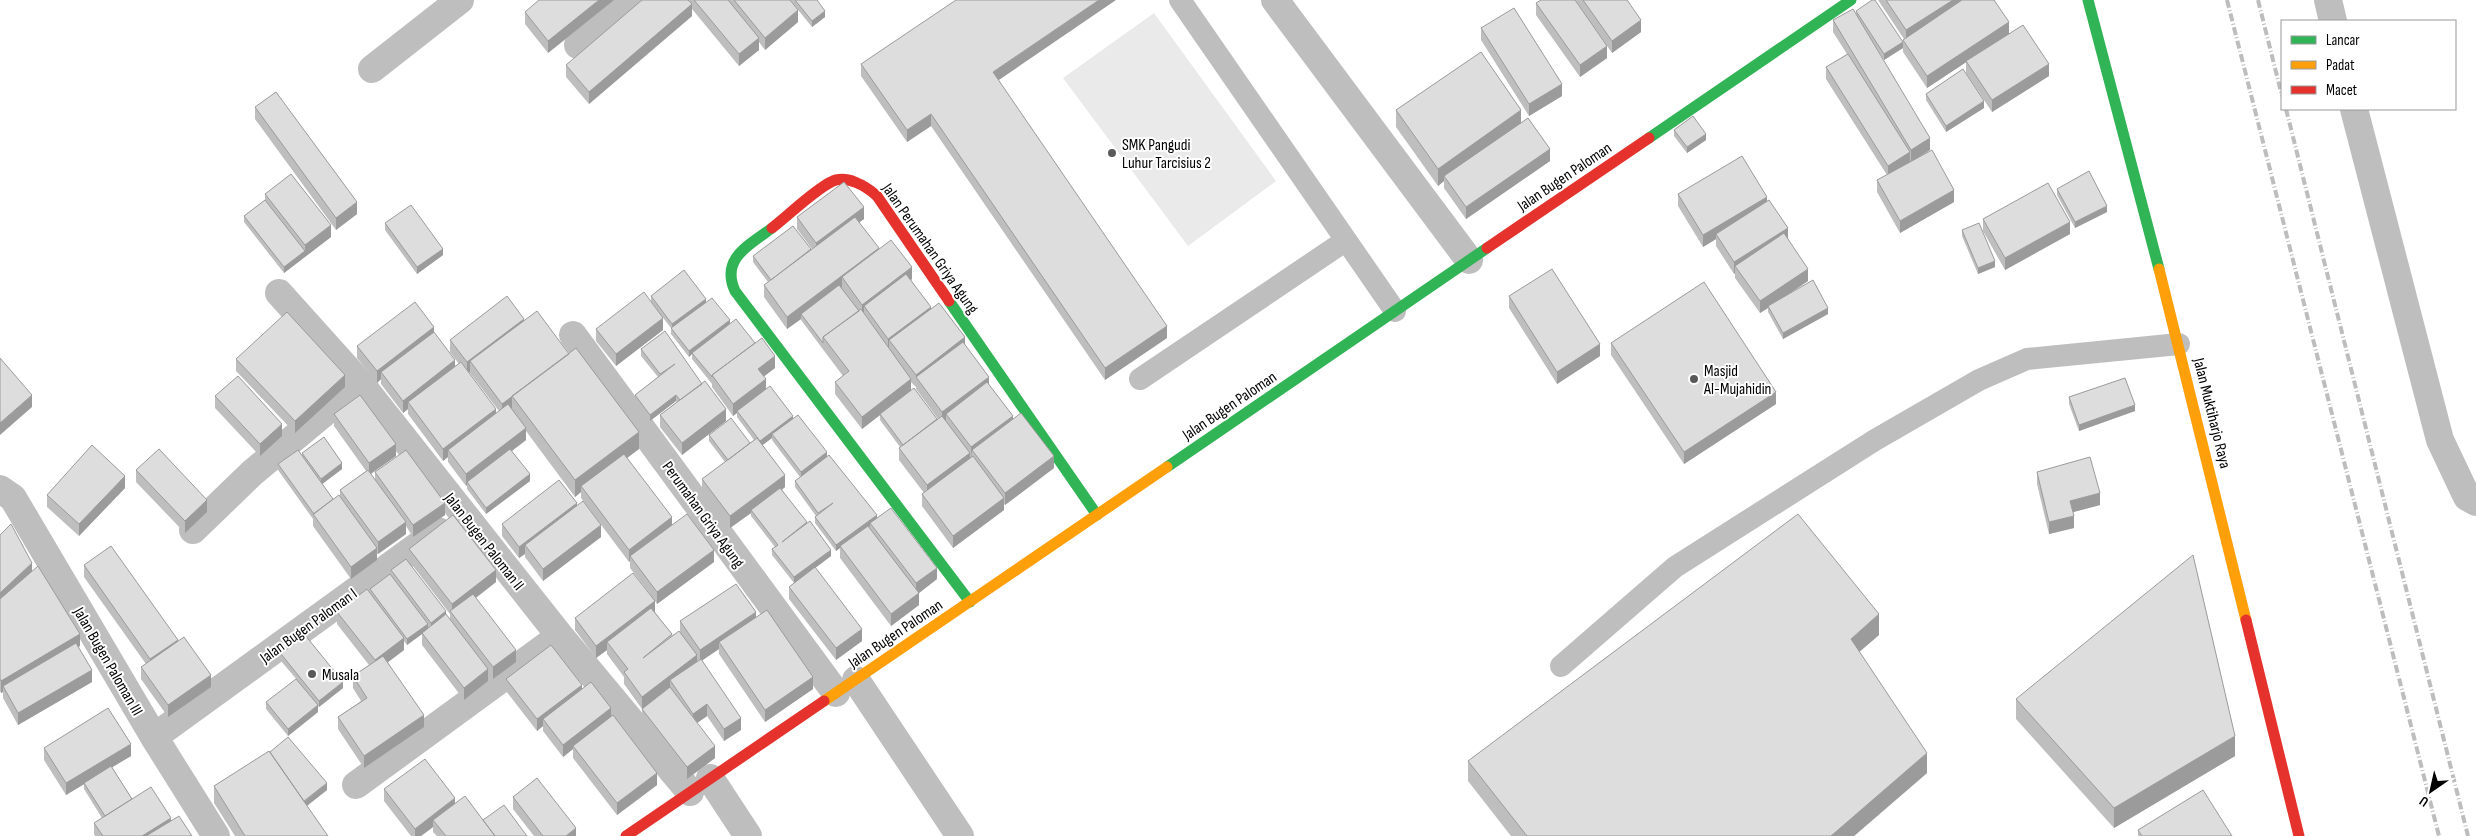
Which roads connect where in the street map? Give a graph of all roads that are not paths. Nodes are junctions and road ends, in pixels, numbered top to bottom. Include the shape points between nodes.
1 (460, 0) edge
2 (635, 0) edge
3 (1180, 0) edge
4 (1275, 0) edge
5 (1851, 0) edge
6 (2088, 0) edge
7 (2328, 0) edge
8 (2333, 20) edge
9 (578, 45) dead end
10 (372, 69) dead end
11 (2354, 110) edge
12 (1344, 241) junction
13 (1469, 260) junction
14 (279, 293) dead end
15 (1395, 311) junction
16 (573, 334) dead end
17 (2179, 344) junction
18 (1140, 379) dead end
19 (360, 383) junction
20 (0, 489) edge
21 (2476, 502) edge
22 (463, 513) junction
23 (1098, 514) junction
24 (193, 530) edge
25 (970, 602) junction
26 (560, 636) junction
27 (1561, 666) dead end
28 (846, 687) junction
29 (154, 737) junction
30 (356, 785) dead end
31 (700, 785) junction
32 (216, 836) edge
33 (626, 836) edge
34 (748, 836) edge
35 (960, 836) edge
36 (2299, 836) edge

1 - 10 street
2 - 9 street
3 - 12 lane
4 - 13 street
5 - 13 street, Jalan Bugen Paloman
6 - 17 street, Jalan Muktiharjo Raya
7 - 8 street
11 - 21 street via 2440,440 2467,497
12 - 15 lane
12 - 18 lane
13 - 15 street, Jalan Bugen Paloman
14 - 19 street, Jalan Bugen Paloman II
15 - 23 street, Jalan Bugen Paloman
16 - 28 street, Perumahan Griya Agung
17 - 27 lane via 2027,359 1979,380 1874,440 1675,568
17 - 36 street, Jalan Muktiharjo Raya
19 - 22 street, Jalan Bugen Paloman II
19 - 24 street via 252,473
20 - 29 street, Jalan Bugen Paloman III via 13,498
22 - 26 street, Jalan Bugen Paloman II
22 - 29 street, Jalan Bugen Paloman I
23 - 25 street, Jalan Bugen Paloman
23 - 25 street, Jalan Perumahan Griya Agung via 877,196 866,185 846,179 832,181 735,257 729,279
25 - 28 street, Jalan Bugen Paloman
26 - 30 street
26 - 31 street, Jalan Bugen Paloman II
28 - 31 street, Jalan Bugen Paloman
28 - 35 street, Perumahan Griya Agung
29 - 32 street, Jalan Bugen Paloman III
31 - 33 street, Jalan Bugen Paloman
31 - 34 street, Jalan Bugen Paloman II

